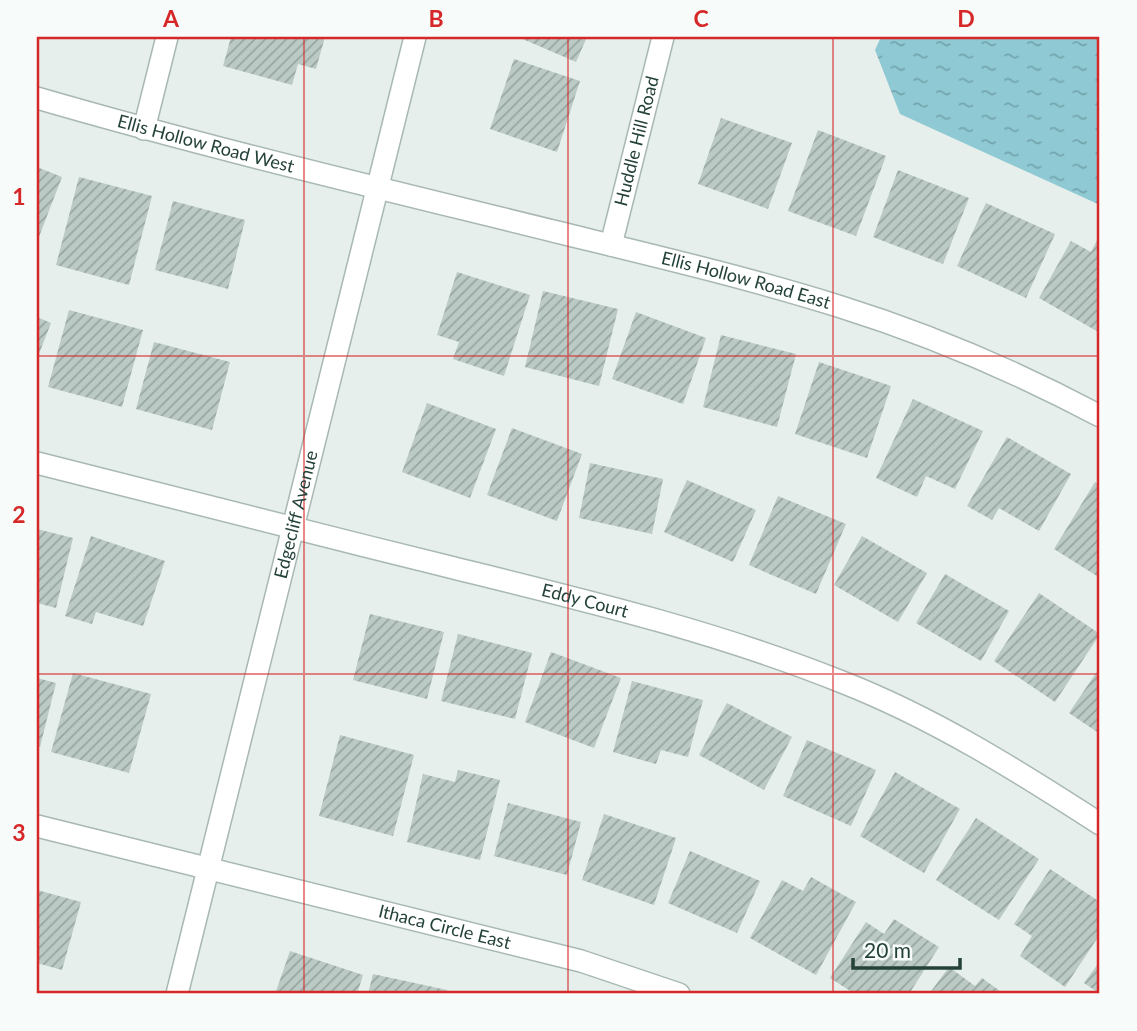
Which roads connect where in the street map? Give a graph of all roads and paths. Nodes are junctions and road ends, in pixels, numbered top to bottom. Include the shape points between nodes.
1 (167, 37) edge
2 (415, 37) edge
3 (663, 37) edge
4 (37, 98) edge
5 (144, 129) junction
6 (377, 187) junction
7 (611, 245) junction
8 (1100, 416) edge
9 (37, 463) edge
10 (293, 528) junction
11 (1100, 824) edge
12 (37, 826) edge
13 (208, 868) junction
14 (177, 994) edge
15 (679, 994) edge

1 - 5 street
2 - 6 street, Edgecliff Avenue
3 - 7 street, Huddle Hill Road
4 - 5 street, Ellis Hollow Road West
5 - 6 street, Ellis Hollow Road West
6 - 7 street, Ellis Hollow Road East
6 - 10 street, Edgecliff Avenue
7 - 8 street, Ellis Hollow Road East via 840,307 955,349
9 - 10 street, Eddy Court
10 - 11 street, Eddy Court via 743,644 845,683 943,729
10 - 13 street, Edgecliff Avenue
12 - 13 street, Ithaca Circle East
13 - 14 street, Edgecliff Avenue
13 - 15 street, Ithaca Circle East via 581,961

